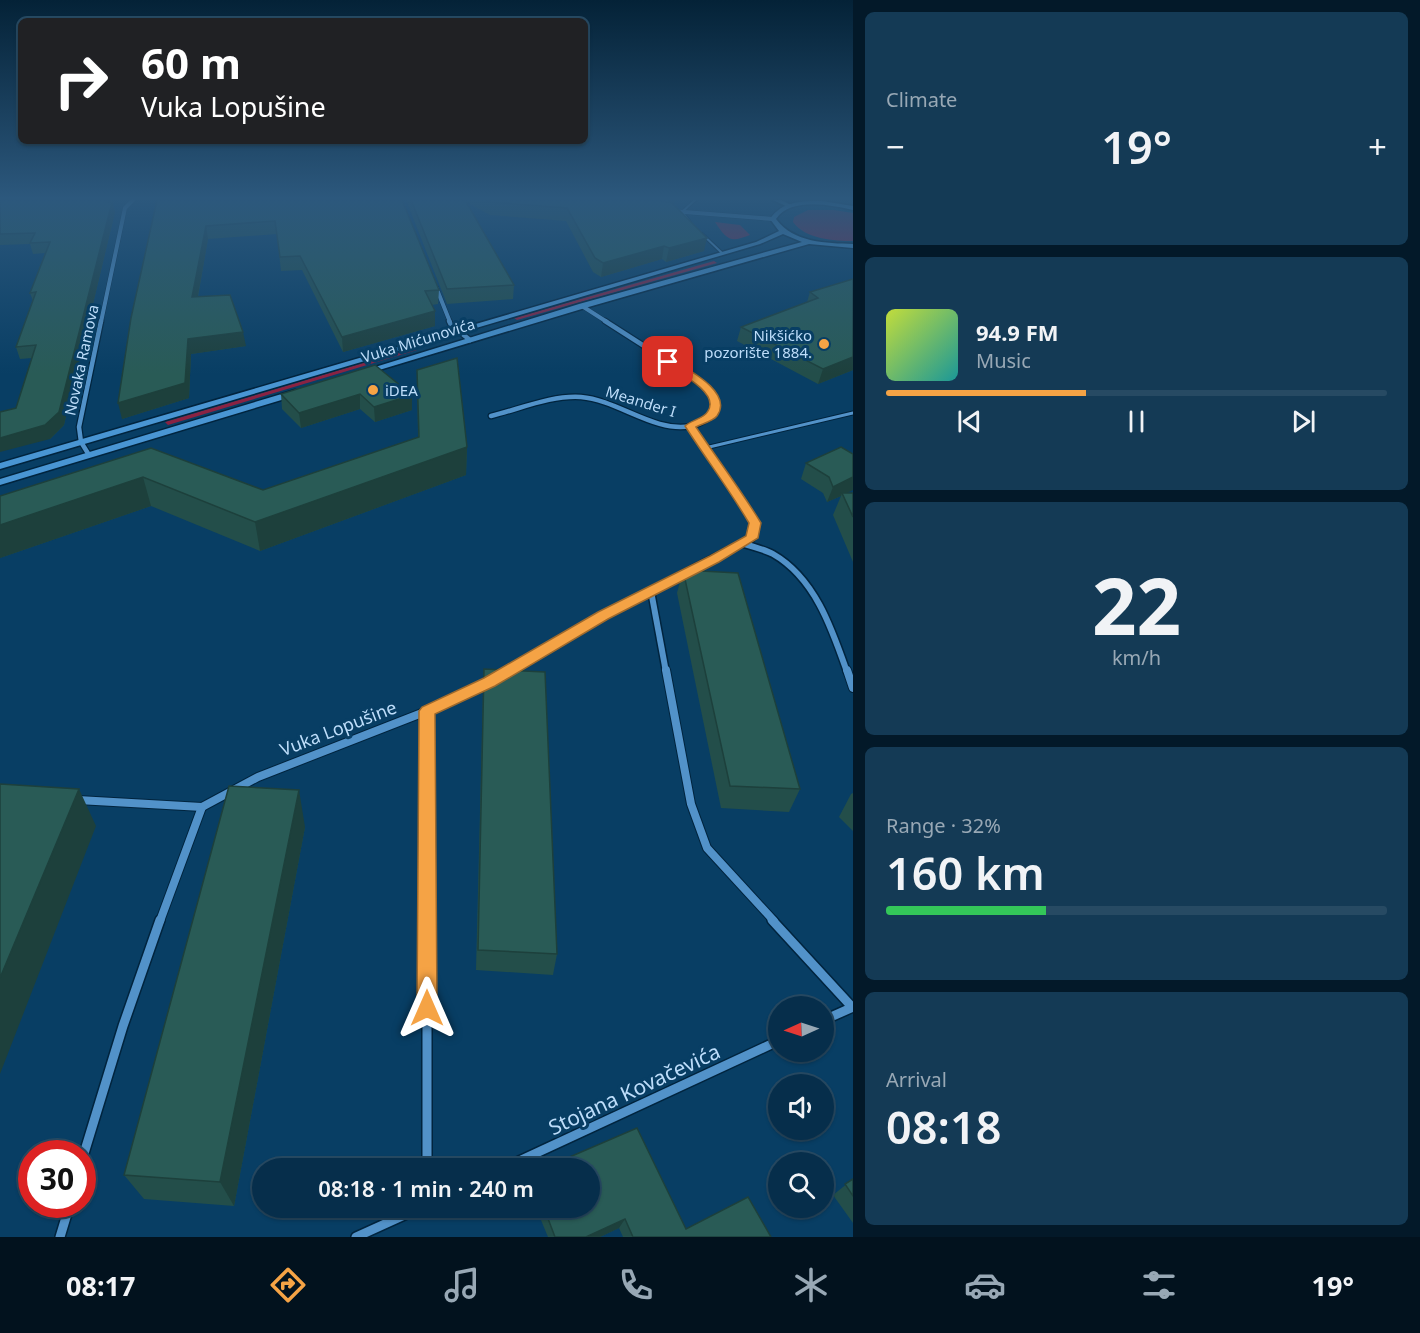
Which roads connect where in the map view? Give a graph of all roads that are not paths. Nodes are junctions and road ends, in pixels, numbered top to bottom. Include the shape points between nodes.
1 (115, 258) edge
2 (709, 258) edge
3 (752, 258) edge
4 (434, 282) edge
5 (582, 306) junction
6 (458, 331) junction
7 (470, 340) junction
8 (350, 376) edge
9 (304, 390) edge
10 (853, 413) edge
11 (491, 416) dead end
12 (690, 426) junction
13 (81, 442) junction
14 (705, 448) junction
15 (89, 455) junction
16 (0, 466) edge
17 (0, 482) edge
18 (742, 543) junction
19 (651, 591) junction
20 (853, 688) edge
21 (427, 711) junction
22 (73, 800) edge
23 (202, 807) junction
24 (852, 1007) edge
25 (834, 1015) edge
26 (768, 1046) edge
27 (88, 1140) edge
28 (427, 1158) edge
29 (526, 1158) edge
30 (66, 1218) edge
31 (398, 1218) edge
32 (60, 1237) edge
33 (356, 1237) edge

1 - 13 street, Novaka Ramova via 79,427
2 - 6 main road, Vuka Mićunovića
3 - 5 main road, Vuka Mićunovića
4 - 6 street via 451,325
5 - 7 main road, Vuka Mićunovića
5 - 12 street, Meander I via 705,385 713,395 712,416
6 - 7 street
6 - 13 main road, Vuka Mićunovića
7 - 8 main road, Vuka Mićunovića
9 - 15 main road
10 - 14 lane
11 - 12 street, Meander I via 565,397 580,397
12 - 14 street
13 - 15 street, Novaka Ramova
13 - 16 main road, Vuka Mićunovića
14 - 18 street via 755,523 752,538
15 - 17 main road
18 - 19 street, Vuka Lopušine
18 - 20 street via 774,554 799,572 820,607
19 - 21 street, Vuka Lopušine via 489,682
19 - 24 street via 691,804 707,848
21 - 23 street, Vuka Lopušine via 258,777
21 - 28 street
22 - 23 street
23 - 27 street via 110,1064
24 - 25 street
26 - 29 street, Stojana Kovačevića
30 - 32 street
31 - 33 street

